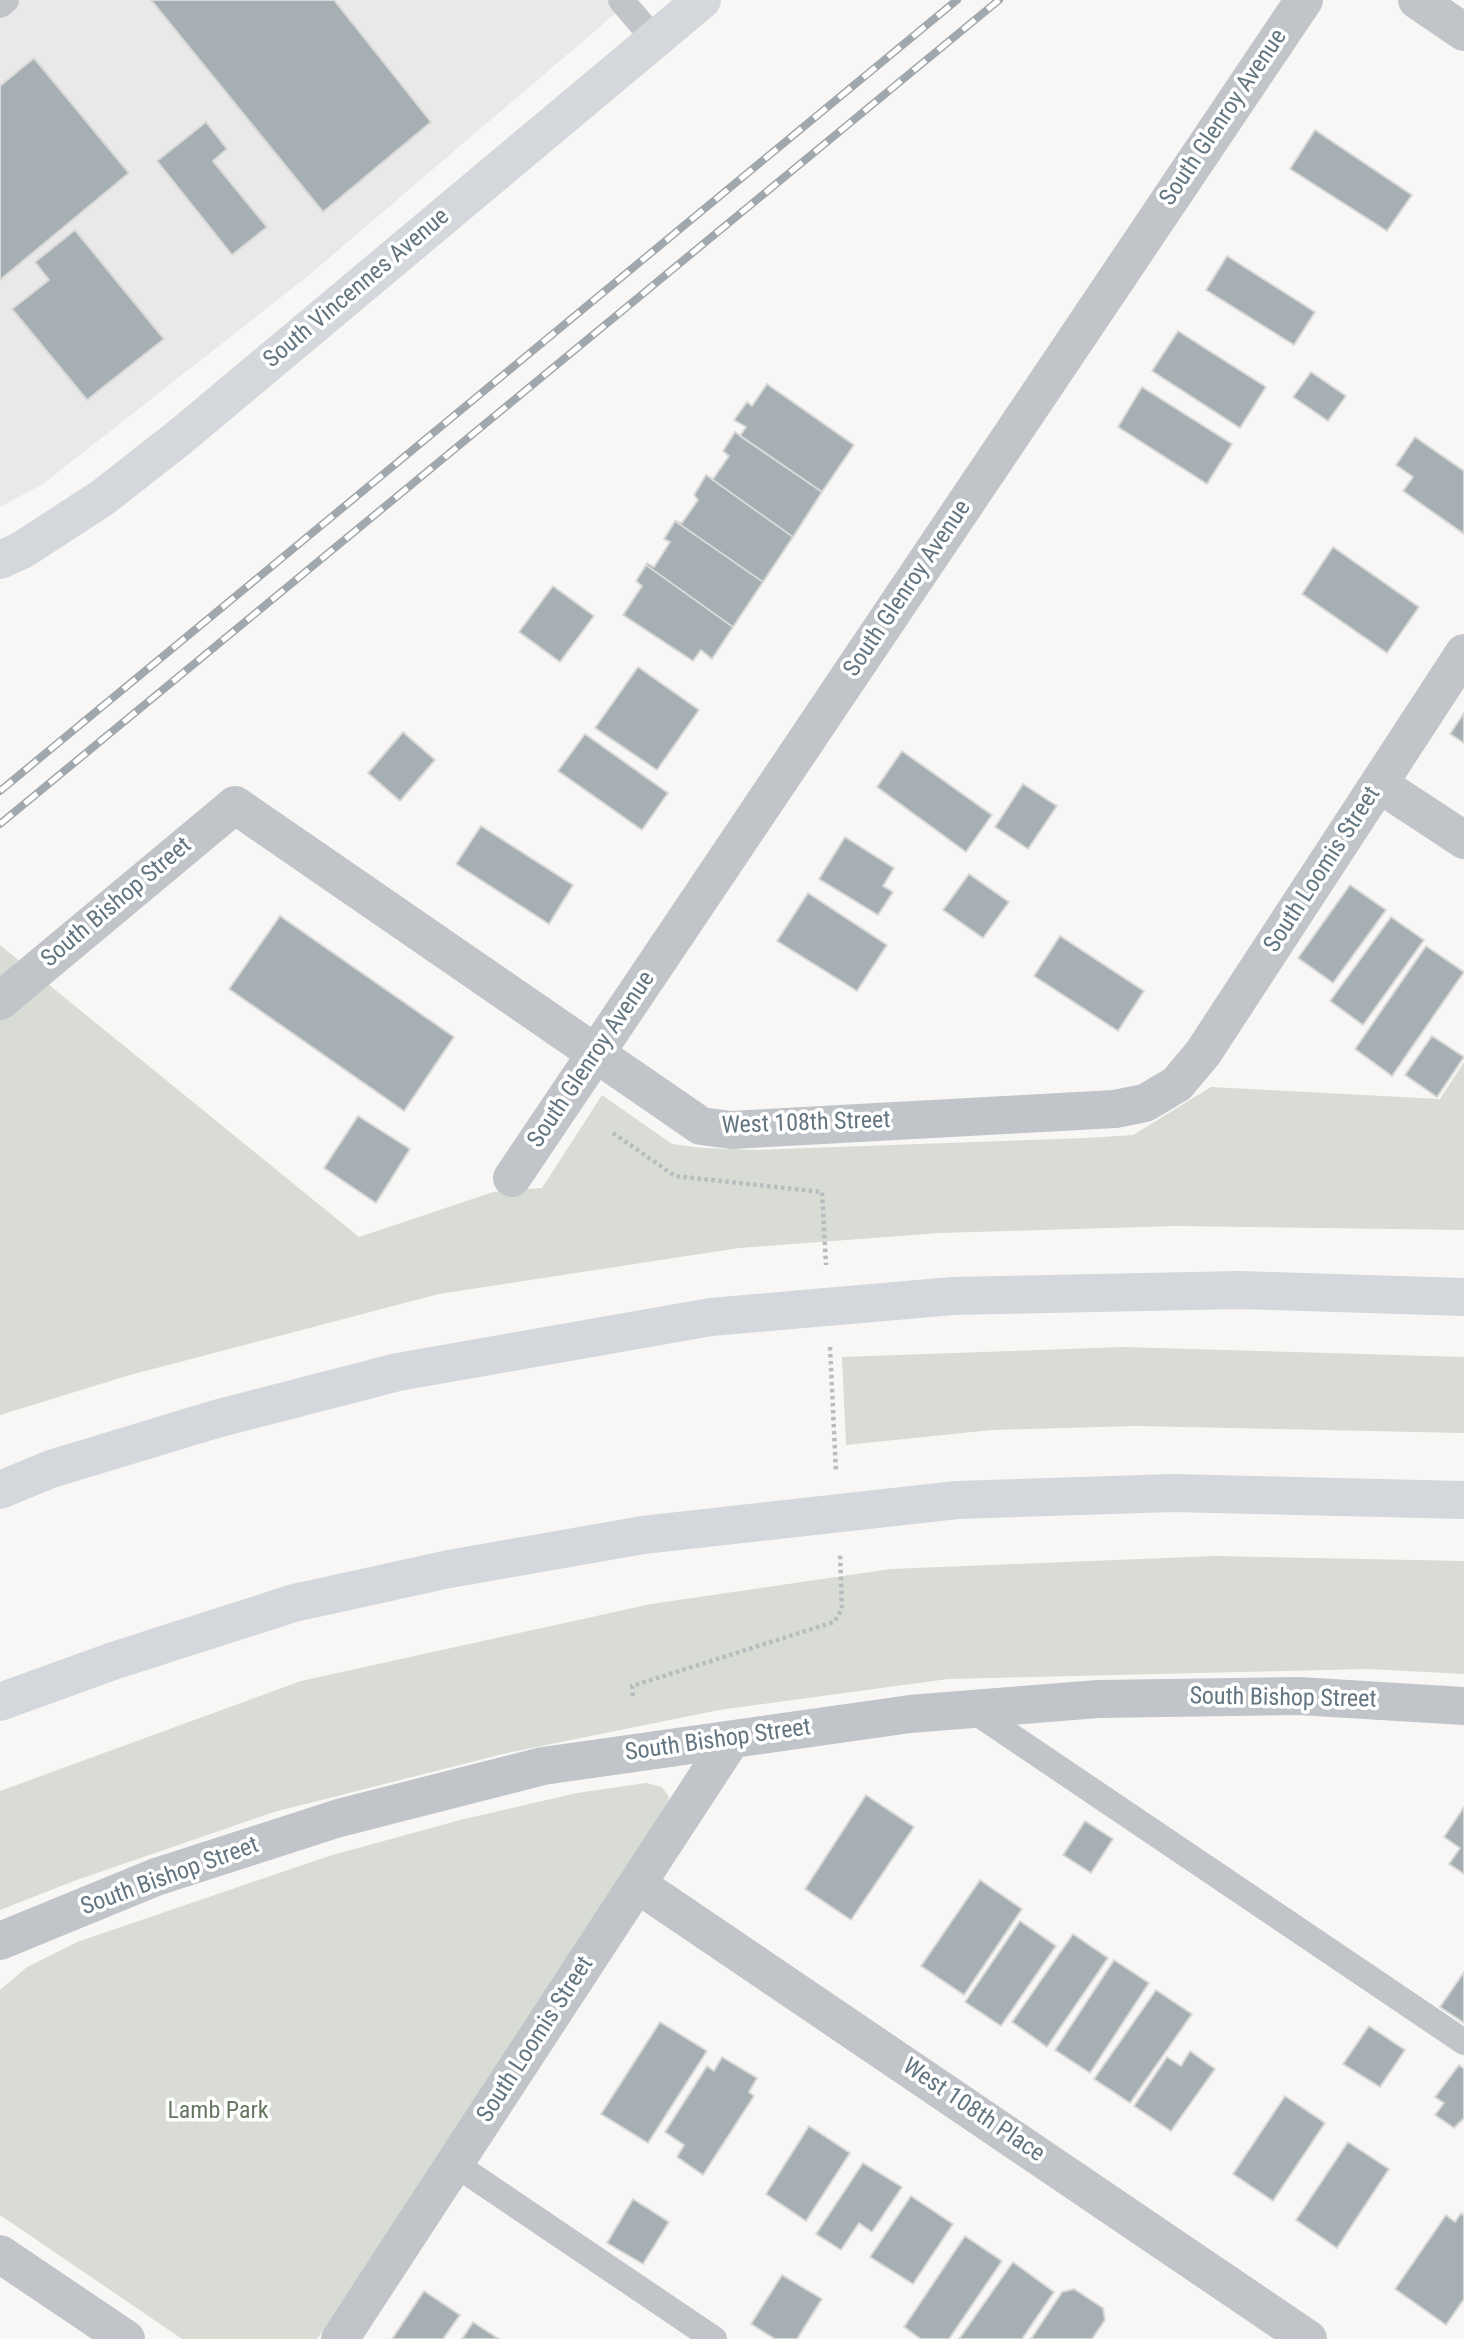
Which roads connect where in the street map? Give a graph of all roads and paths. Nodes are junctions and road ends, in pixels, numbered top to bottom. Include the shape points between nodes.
1 (6, 0) edge
2 (621, 0) edge
3 (702, 0) edge
4 (1304, 0) edge
5 (1417, 0) edge
6 (0, 5) edge
7 (1464, 32) edge
8 (654, 40) junction
9 (0, 560) edge
10 (1464, 653) edge
11 (1379, 784) junction
12 (235, 805) joint
13 (1464, 840) edge
14 (0, 1001) edge
15 (597, 1054) junction
16 (1177, 1084) joint
17 (613, 1133) dead end
18 (512, 1178) dead end
19 (826, 1275) dead end
20 (1464, 1297) edge
21 (830, 1345) dead end
22 (836, 1484) dead end
23 (0, 1490) edge
24 (1464, 1500) edge
25 (839, 1540) dead end
26 (633, 1696) dead end
27 (0, 1702) edge
28 (1464, 1706) edge
29 (971, 1709) junction
30 (732, 1740) junction
31 (638, 1884) junction
32 (0, 1941) edge
33 (1464, 2042) edge
34 (455, 2164) junction
35 (0, 2254) edge
36 (126, 2339) edge
37 (340, 2339) edge
38 (713, 2339) edge
39 (1308, 2339) edge

1 - 6 lane
2 - 8 lane
3 - 8 main road, South Vincennes Avenue
4 - 15 street, South Glenroy Avenue
5 - 7 street
8 - 9 main road, South Vincennes Avenue via 180,437 102,498
10 - 11 street, South Loomis Street
11 - 13 street
11 - 16 street, South Loomis Street via 1203,1053
12 - 14 street, South Bishop Street
12 - 15 street, West 108th Street
15 - 16 street, West 108th Street via 701,1126 732,1130 1115,1109 1145,1103
15 - 18 street, South Glenroy Avenue
17 - 19 path via 676,1176 822,1192
20 - 23 main road via 1239,1290 953,1296 711,1317 398,1372 216,1419 51,1469
21 - 22 path
24 - 27 main road via 1172,1493 957,1500 643,1535 449,1569 294,1603
25 - 26 path via 842,1609 834,1622 632,1686
28 - 29 street, South Bishop Street via 1300,1696 1098,1699
29 - 30 street, South Bishop Street
29 - 33 lane
30 - 31 street, South Loomis Street
30 - 32 street, South Bishop Street via 543,1766 339,1818 156,1877
31 - 34 street, South Loomis Street
31 - 39 street, West 108th Place
34 - 37 street, South Loomis Street
34 - 38 lane
35 - 36 street

